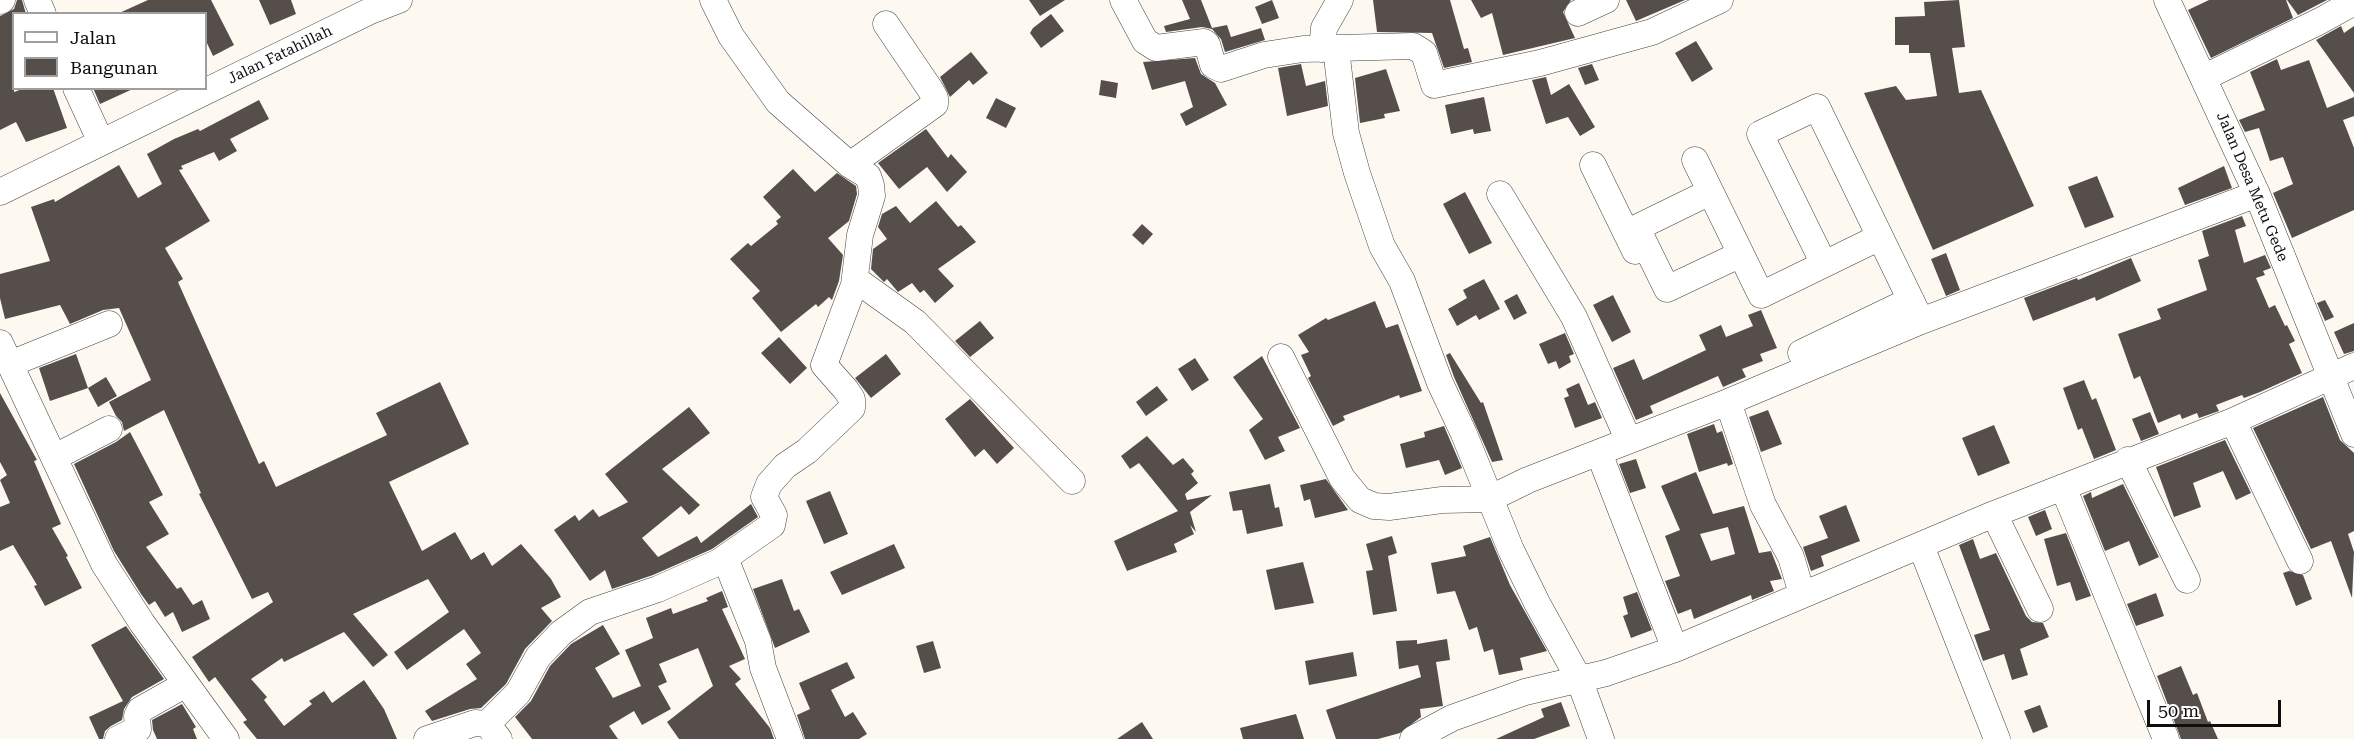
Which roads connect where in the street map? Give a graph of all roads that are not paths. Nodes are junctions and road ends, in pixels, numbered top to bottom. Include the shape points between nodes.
1 (399, 0) edge
2 (713, 0) edge
3 (1123, 0) edge
4 (1340, 0) edge
5 (1606, 0) edge
6 (1720, 0) edge
7 (2167, 0) edge
8 (2354, 2) edge
9 (365, 6) edge
10 (1578, 13) dead end
11 (886, 24) dead end
12 (1329, 49) junction
13 (2205, 77) junction
14 (207, 87) edge
15 (77, 90) edge
16 (202, 90) edge
17 (101, 142) junction
18 (1695, 160) dead end
19 (850, 165) junction
20 (1593, 165) dead end
21 (0, 192) edge
22 (1710, 192) junction
23 (1500, 194) dead end
24 (2257, 194) junction
25 (1636, 236) junction
26 (1880, 237) junction
27 (1741, 254) junction
28 (1824, 264) junction
29 (855, 279) junction
30 (1916, 310) junction
31 (109, 324) dead end
32 (5, 353) edge
33 (1281, 357) dead end
34 (1791, 358) dead end
35 (2354, 366) edge
36 (2331, 376) junction
37 (1728, 402) junction
38 (2233, 421) junction
39 (109, 429) dead end
40 (2354, 434) edge
41 (1628, 439) junction
42 (1599, 453) junction
43 (55, 457) junction
44 (2128, 460) junction
45 (1072, 482) dead end
46 (2063, 487) junction
47 (1489, 499) junction
48 (1994, 514) junction
49 (1921, 546) junction
50 (725, 558) junction
51 (2300, 561) dead end
52 (2187, 580) dead end
53 (1802, 594) junction
54 (2040, 609) dead end
55 (1675, 649) junction
56 (1579, 679) junction
57 (186, 684) junction
58 (493, 731) edge
59 (118, 739) edge
60 (226, 739) edge
61 (427, 739) edge
62 (790, 739) edge
63 (1413, 739) edge
64 (1601, 739) edge
65 (1997, 739) edge
66 (2166, 739) edge

1 - 9 street, Jalan Fatahillah
2 - 19 street via 730,36 778,102
3 - 12 street via 1145,41 1156,48 1204,42 1213,64 1221,69 1264,55
4 - 12 street via 1324,28
5 - 10 street
6 - 12 street via 1652,32 1540,63 1434,85 1419,48
7 - 13 street, Jalan Desa Metu Gede
8 - 13 street
9 - 14 street, Jalan Fatahillah
11 - 19 street via 930,89 935,104
12 - 47 street via 1346,133 1382,246 1402,281
13 - 24 street, Jalan Desa Metu Gede
15 - 17 street
16 - 17 street, Jalan Fatahillah
17 - 21 street, Jalan Fatahillah
18 - 22 street
19 - 29 street via 868,176 872,196 860,235
20 - 25 street
22 - 25 street
22 - 27 street
23 - 41 street via 1574,317
24 - 30 street
24 - 36 street, Jalan Desa Metu Gede
25 - 27 street via 1667,289
26 - 28 street
26 - 28 street via 1817,107 1760,134
26 - 30 street
27 - 28 street via 1761,295
29 - 45 street via 915,322
29 - 50 street via 825,365 852,399 850,411 776,475 764,492 774,515 772,525
30 - 34 street
30 - 37 street
31 - 32 street
32 - 43 street
33 - 47 street via 1342,478 1360,500 1374,507 1389,507
35 - 36 street
36 - 38 street
36 - 40 street, Jalan Desa Metu Gede
37 - 41 street
37 - 53 street via 1763,505 1791,557
38 - 44 street
38 - 51 street
39 - 43 street
41 - 42 street
42 - 47 street
42 - 55 street
43 - 57 street via 104,564
44 - 46 street
44 - 52 street
46 - 48 street
46 - 66 street
47 - 56 street via 1537,603
48 - 49 street
48 - 54 street
49 - 53 street
49 - 65 street
50 - 58 street via 692,576 590,612 561,633 538,657
50 - 62 street via 758,641 763,668
53 - 55 street
55 - 56 street
56 - 63 street via 1525,692 1452,718
56 - 64 street
57 - 59 street via 140,710 138,729
57 - 60 street
58 - 61 street via 475,723

